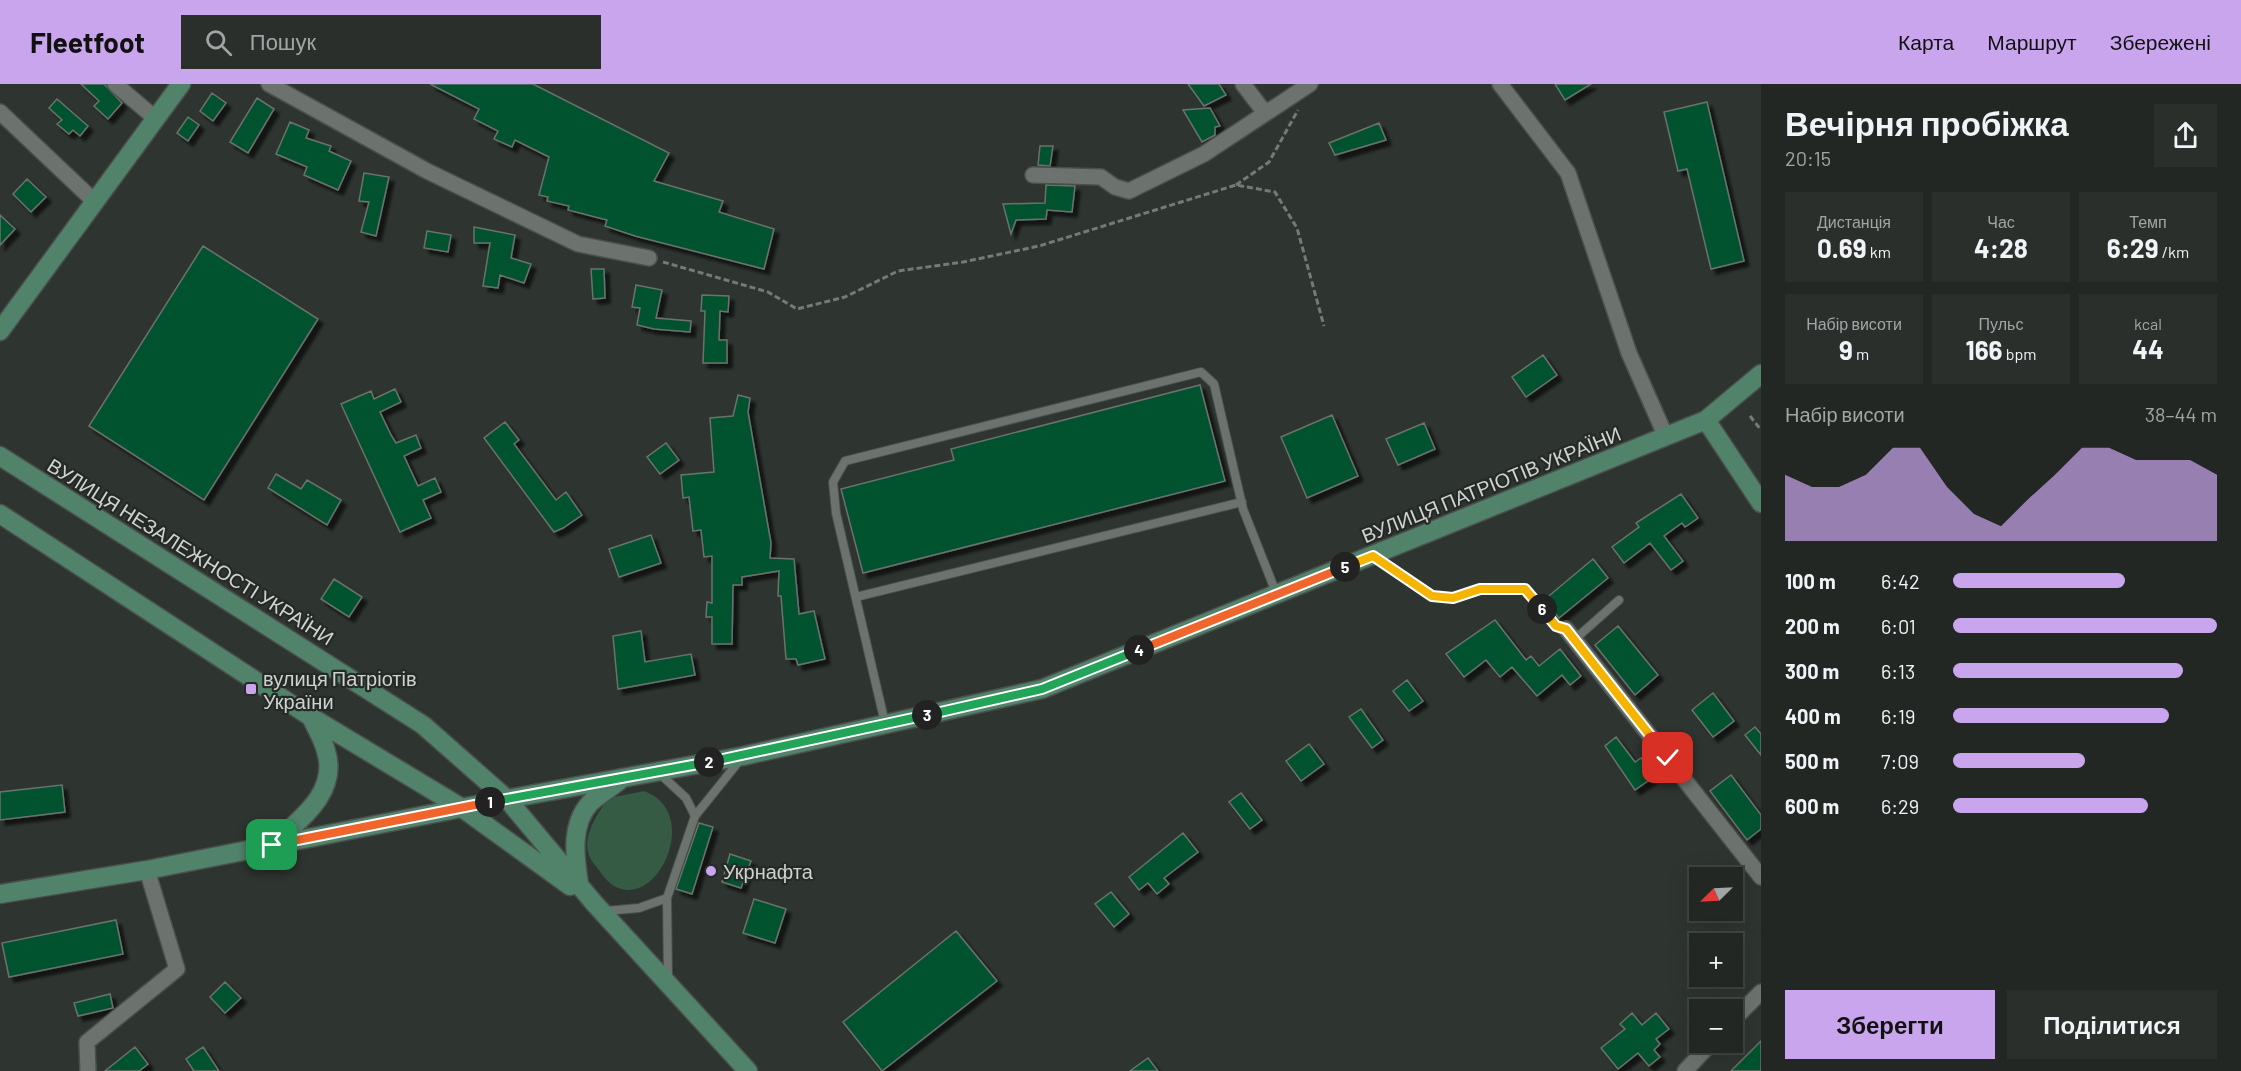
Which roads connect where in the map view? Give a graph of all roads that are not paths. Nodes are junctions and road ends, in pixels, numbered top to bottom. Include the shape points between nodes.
1 (115, 84) edge
2 (182, 84) edge
3 (269, 84) edge
4 (1243, 84) edge
5 (1500, 84) edge
6 (1309, 85) edge
7 (0, 112) edge
8 (1265, 113) junction
9 (156, 120) junction
10 (1033, 176) dead end
11 (94, 201) junction
12 (650, 258) road end
13 (0, 331) edge
14 (1761, 374) edge
15 (1706, 420) junction
16 (1666, 437) junction
17 (0, 456) edge
18 (1242, 502) junction
19 (1761, 503) edge
20 (0, 514) edge
21 (1373, 556) junction
22 (1277, 595) junction
23 (856, 597) junction
24 (1619, 600) dead end
25 (1570, 634) junction
26 (311, 717) junction
27 (886, 724) junction
28 (743, 756) junction
29 (658, 772) junction
30 (624, 777) junction
31 (507, 799) junction
32 (462, 808) junction
33 (695, 816) junction
34 (272, 845) junction
35 (147, 870) junction
36 (1761, 877) edge
37 (579, 886) junction
38 (0, 894) edge
39 (667, 898) junction
40 (598, 907) junction
41 (668, 984) junction
42 (1761, 992) edge
43 (1743, 1010) edge
44 (1702, 1053) edge
45 (746, 1070) edge
46 (88, 1071) edge
47 (1685, 1071) edge

1 - 9 street
2 - 9 main road
3 - 12 street via 427,171 578,244
4 - 8 street
5 - 16 street via 1568,173 1629,352
6 - 8 street
7 - 11 street
8 - 10 street via 1204,154 1129,191 1101,177
9 - 11 main road
11 - 13 main road
14 - 15 main road, ВУЛИЦЯ ПАТРІОТІВ УКРАЇНИ
15 - 16 main road, ВУЛИЦЯ ПАТРІОТІВ УКРАЇНИ
15 - 19 main road
16 - 21 main road, ВУЛИЦЯ ПАТРІОТІВ УКРАЇНИ
17 - 31 main road, ВУЛИЦЯ НЕЗАЛЕЖНОСТІ УКРАЇНИ via 423,725
18 - 22 lane
18 - 23 lane
18 - 23 lane via 1214,384 1201,372 845,461 833,482 836,513
20 - 26 main road, ВУЛИЦЯ НЕЗАЛЕЖНОСТІ УКРАЇНИ
21 - 22 main road, ВУЛИЦЯ ПАТРІОТІВ УКРАЇНИ
21 - 25 lane via 1432,596 1453,598 1480,589 1525,589 1556,626
22 - 27 main road, ВУЛИЦЯ ПАТРІОТІВ УКРАЇНИ via 1042,689
23 - 27 lane
24 - 25 lane
25 - 36 street
26 - 32 main road, ВУЛИЦЯ НЕЗАЛЕЖНОСТІ УКРАЇНИ
26 - 34 main road via 327,752 328,781 317,804
27 - 28 main road, ВУЛИЦЯ ПАТРІОТІВ УКРАЇНИ
28 - 29 main road, ВУЛИЦЯ ПАТРІОТІВ УКРАЇНИ
28 - 33 lane
29 - 30 main road, ВУЛИЦЯ ПАТРІОТІВ УКРАЇНИ
29 - 33 lane via 686,798
30 - 31 main road, ВУЛИЦЯ ПАТРІОТІВ УКРАЇНИ
30 - 37 main road via 590,804 579,823 574,854
31 - 32 main road, ВУЛИЦЯ ПАТРІОТІВ УКРАЇНИ
31 - 37 main road, ВУЛИЦЯ НЕЗАЛЕЖНОСТІ УКРАЇНИ
32 - 34 main road, ВУЛИЦЯ ПАТРІОТІВ УКРАЇНИ
32 - 40 main road, ВУЛИЦЯ НЕЗАЛЕЖНОСТІ УКРАЇНИ
33 - 39 lane
34 - 35 main road, ВУЛИЦЯ ПАТРІОТІВ УКРАЇНИ
35 - 38 main road, ВУЛИЦЯ ПАТРІОТІВ УКРАЇНИ
35 - 46 street via 177,969 87,1042
37 - 40 main road, ВУЛИЦЯ НЕЗАЛЕЖНОСТІ УКРАЇНИ
39 - 40 lane via 639,908
39 - 41 lane
40 - 41 main road, ВУЛИЦЯ НЕЗАЛЕЖНОСТІ УКРАЇНИ
41 - 45 main road, ВУЛИЦЯ НЕЗАЛЕЖНОСТІ УКРАЇНИ
42 - 43 street
44 - 47 street

